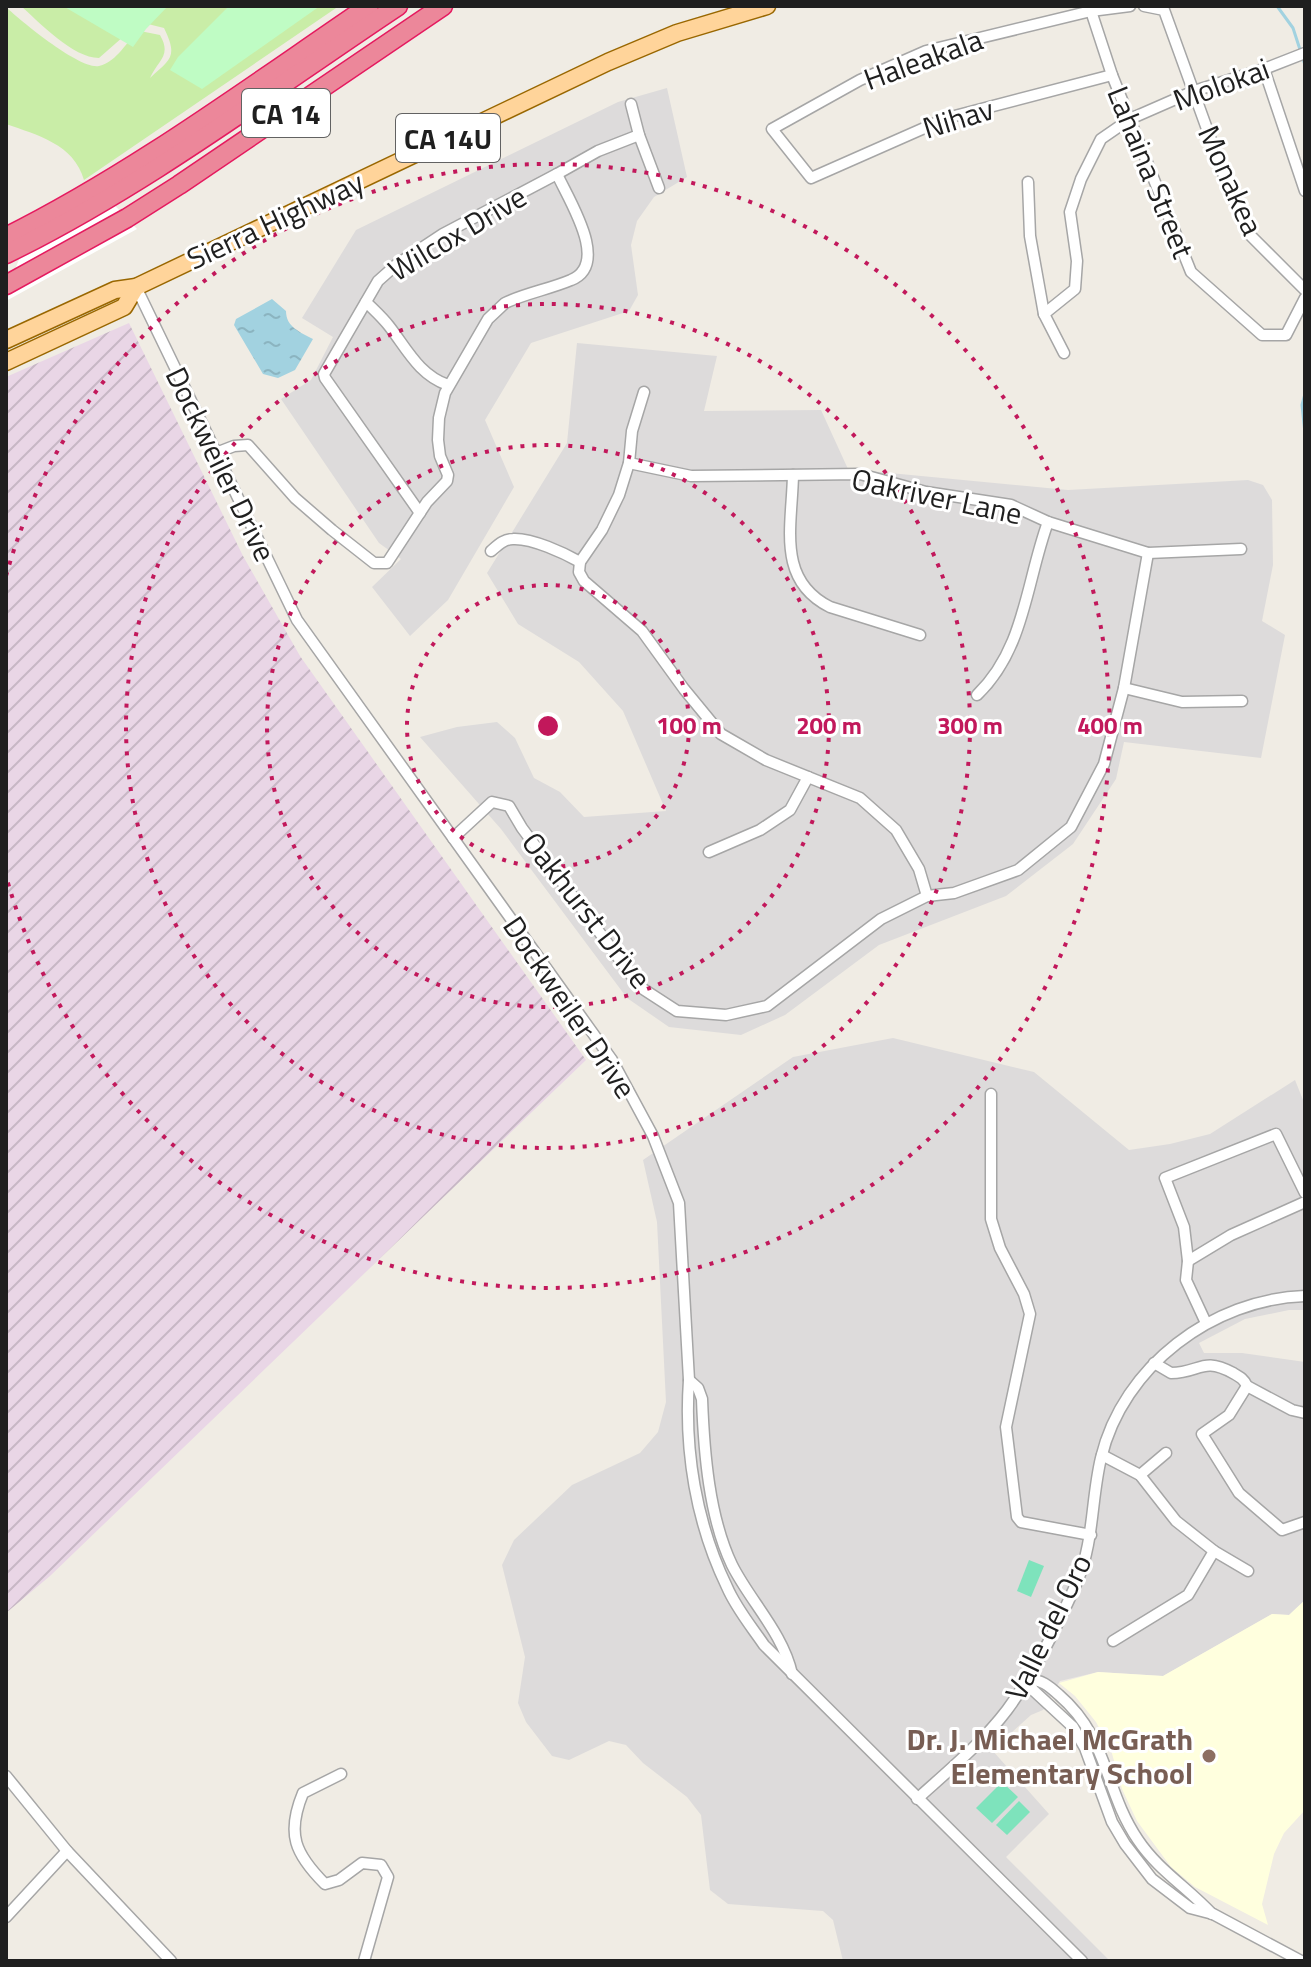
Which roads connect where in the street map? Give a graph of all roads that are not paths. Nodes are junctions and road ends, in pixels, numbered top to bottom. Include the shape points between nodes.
1 (369, 6) edge
2 (398, 6) edge
3 (427, 6) edge
4 (443, 6) edge
5 (767, 6) edge
6 (1130, 6) edge
7 (1144, 6) edge
8 (1091, 11) junction
9 (1305, 53) edge
10 (1264, 69) junction
11 (1112, 75) junction
12 (1194, 91) junction
13 (631, 104) dead end
14 (1130, 119) junction
15 (639, 135) junction
16 (557, 174) junction
17 (811, 178) joint
18 (1028, 182) dead end
19 (659, 188) dead end
20 (1305, 191) edge
21 (113, 203) junction
22 (6, 237) edge
23 (9, 272) edge
24 (136, 287) junction
25 (1305, 290) edge
26 (1305, 298) edge
27 (366, 302) junction
28 (1044, 314) junction
29 (6, 340) edge
30 (1064, 353) dead end
31 (6, 362) edge
32 (448, 385) junction
33 (644, 392) dead end
34 (216, 453) junction
35 (629, 463) junction
36 (793, 475) junction
37 (420, 513) junction
38 (1048, 522) junction
39 (1241, 549) dead end
40 (491, 551) dead end
41 (1148, 553) junction
42 (580, 562) junction
43 (920, 635) dead end
44 (1124, 688) junction
45 (977, 695) dead end
46 (1242, 701) dead end
47 (808, 777) junction
48 (453, 838) junction
49 (709, 852) dead end
50 (927, 896) junction
51 (991, 1094) dead end
52 (1305, 1193) edge
53 (1305, 1202) edge
54 (1188, 1261) junction
55 (1305, 1296) edge
56 (1206, 1323) junction
57 (1154, 1363) junction
58 (689, 1380) junction
59 (1247, 1386) junction
60 (1305, 1413) edge
61 (1166, 1453) dead end
62 (1102, 1455) junction
63 (1140, 1475) junction
64 (1305, 1522) edge
65 (1091, 1535) junction
66 (1214, 1551) junction
67 (1248, 1571) dead end
68 (1113, 1641) dead end
69 (792, 1674) junction
70 (1027, 1679) junction
71 (341, 1774) dead end
72 (6, 1776) edge
73 (917, 1799) junction
74 (67, 1851) junction
75 (6, 1917) edge
76 (171, 1961) edge
77 (364, 1961) edge
78 (1082, 1961) edge
79 (1301, 1961) edge

1 - 21 highway, CA 14 via 169,142
2 - 21 highway
3 - 21 highway via 188,168
4 - 21 highway, CA 14 via 204,168
5 - 24 main road, Sierra Highway / CA 14U via 677,33 608,62
6 - 8 street, Haleakala
7 - 12 street, Monakea via 1164,10
8 - 11 street, Lahaina Street
8 - 17 street, Haleakala via 926,51 772,129
9 - 10 street, Molokai
10 - 12 street, Molokai
10 - 20 street
11 - 14 street, Lahaina Street
11 - 17 street, Nihav via 947,118
12 - 14 street, Molokai
12 - 25 street, Monakea via 1251,236
13 - 15 street
14 - 26 street, Lahaina Street via 1191,272 1262,335 1286,335
14 - 28 street, Molokai via 1101,139 1081,179 1070,212 1075,289
15 - 16 street, Wilcox Drive
15 - 19 street
16 - 27 street, Wilcox Drive via 408,257 378,281
16 - 32 street via 589,244 586,264 573,280 498,307
18 - 28 street via 1030,236
21 - 22 highway, CA 14 via 30,225
21 - 23 highway, CA 14
21 - 23 highway via 25,244
24 - 29 main road, Sierra Highway / CA 14U via 115,290
24 - 31 main road, Sierra Highway / CA 14U via 124,307
24 - 34 street, Dockweiler Drive
27 - 32 street via 420,368
27 - 37 street, Wilcox Drive via 324,374
28 - 30 street
32 - 37 street via 438,440 448,477
33 - 35 street
34 - 37 street via 242,444 255,451 295,498 374,563 387,563
34 - 48 street, Dockweiler Drive via 297,620
35 - 36 street, Oakriver Lane via 691,476
35 - 42 street via 602,530
36 - 38 street, Oakriver Lane via 860,474 926,492 1011,505
36 - 43 street via 790,555 802,585 830,607
38 - 41 street, Oakriver Lane
38 - 45 street via 1011,648 993,680
39 - 41 street, Oakriver Lane
40 - 42 street via 516,538
41 - 44 street, Oakhurst Drive
42 - 47 street via 584,581 642,631 721,734
44 - 46 street via 1182,702
44 - 50 street, Oakhurst Drive via 1104,764 1071,827 1018,870 954,893
47 - 49 street via 790,810
47 - 50 street via 860,798 896,830 919,869
48 - 50 street, Oakhurst Drive via 492,802 509,806 640,987 677,1011 726,1015 767,1006 881,919
48 - 58 street, Dockweiler Drive via 612,1060 653,1136 679,1203
51 - 65 street via 991,1219 1030,1314 1006,1427 1017,1517
52 - 54 street via 1276,1134 1165,1178 1184,1227
53 - 54 street
54 - 56 street via 1186,1280
55 - 56 street, Valle del Oro via 1259,1302
56 - 57 street, Valle del Oro
57 - 59 street via 1171,1373 1218,1365
57 - 62 street, Valle del Oro via 1125,1403
58 - 69 street via 702,1399 710,1483 725,1546 783,1647
58 - 69 street, Dockweiler Drive via 691,1468 710,1545 743,1615
59 - 60 street
59 - 64 street via 1229,1415 1202,1434 1239,1493 1256,1509 1282,1530
61 - 63 street
62 - 63 street
62 - 65 street, Valle del Oro
63 - 66 street via 1176,1521
65 - 70 street, Valle del Oro via 1076,1584
66 - 67 street
66 - 68 street via 1188,1595
69 - 73 street, Dockweiler Drive
70 - 73 street, Valle del Oro via 976,1744
70 - 79 street via 1079,1737 1112,1822 1137,1861 1169,1894
71 - 77 street via 303,1793 294,1832 297,1849 325,1884 362,1863 381,1865 388,1877
72 - 74 street
73 - 78 street, Dockweiler Drive
74 - 75 street
74 - 76 street

